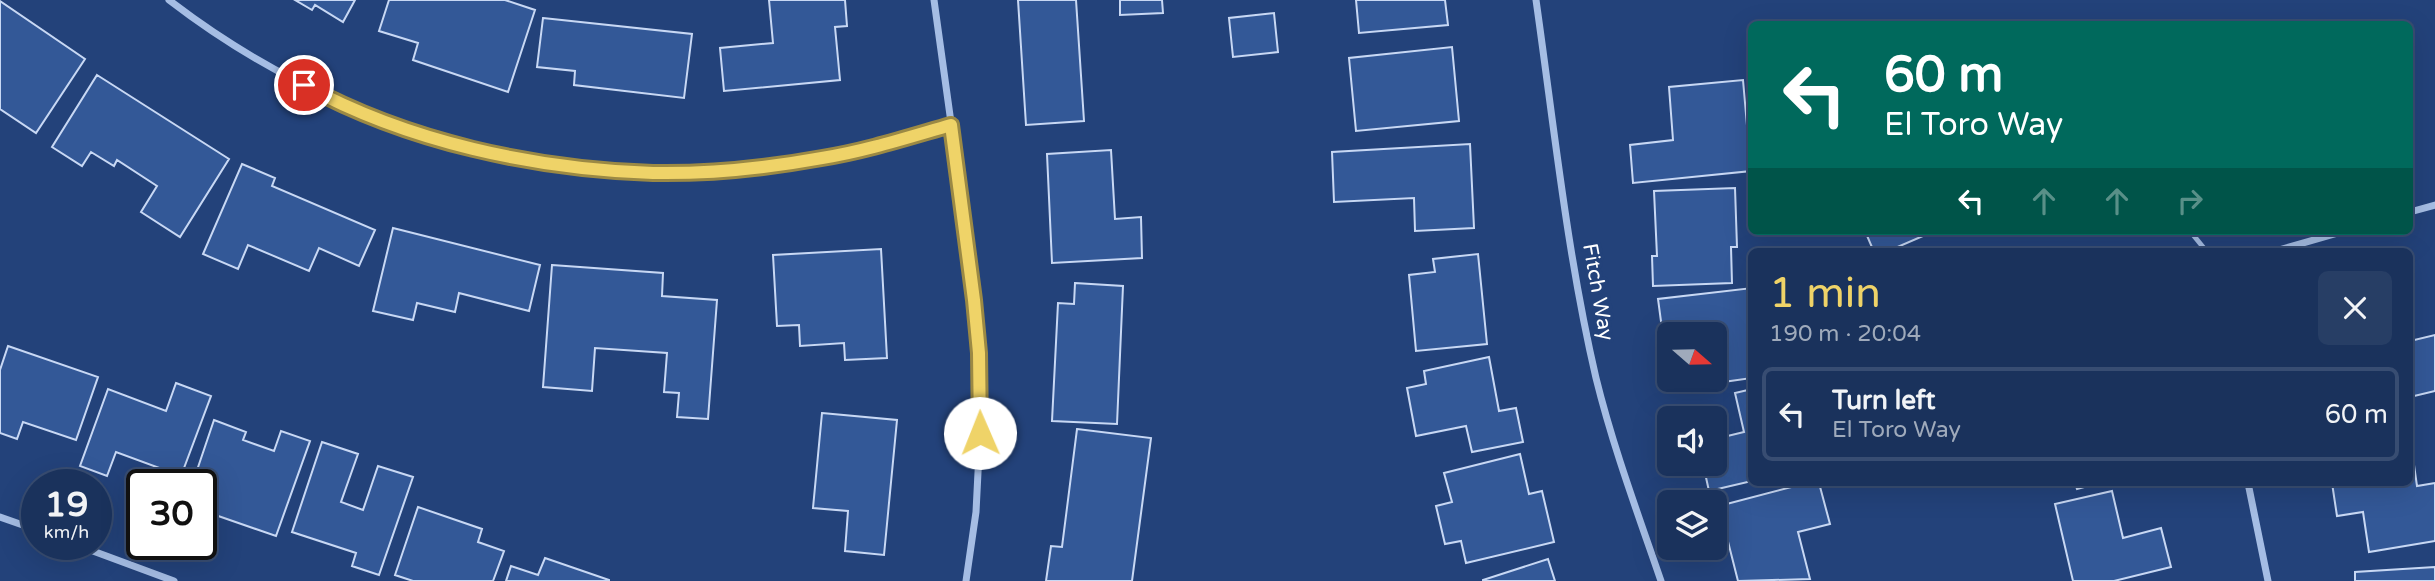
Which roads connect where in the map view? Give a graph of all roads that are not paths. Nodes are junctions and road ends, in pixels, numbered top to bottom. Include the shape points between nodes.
1 (169, 0) edge
2 (934, 0) edge
3 (1536, 0) edge
4 (951, 125) junction
5 (2435, 205) edge
6 (2413, 211) edge
7 (2331, 235) edge
8 (2286, 248) edge
9 (2249, 486) edge
10 (0, 517) edge
11 (21, 524) edge
12 (112, 558) edge
13 (174, 581) edge
14 (966, 581) edge
15 (1661, 581) edge
16 (2268, 581) edge

1 - 4 street via 247,54 323,95 402,128 484,151 568,166 654,173 739,169 824,158
2 - 4 street
3 - 15 street, Fitch Way via 1578,290 1594,367
4 - 14 street via 979,353 976,512
5 - 6 street
7 - 8 street
9 - 16 street
10 - 11 street
12 - 13 street

